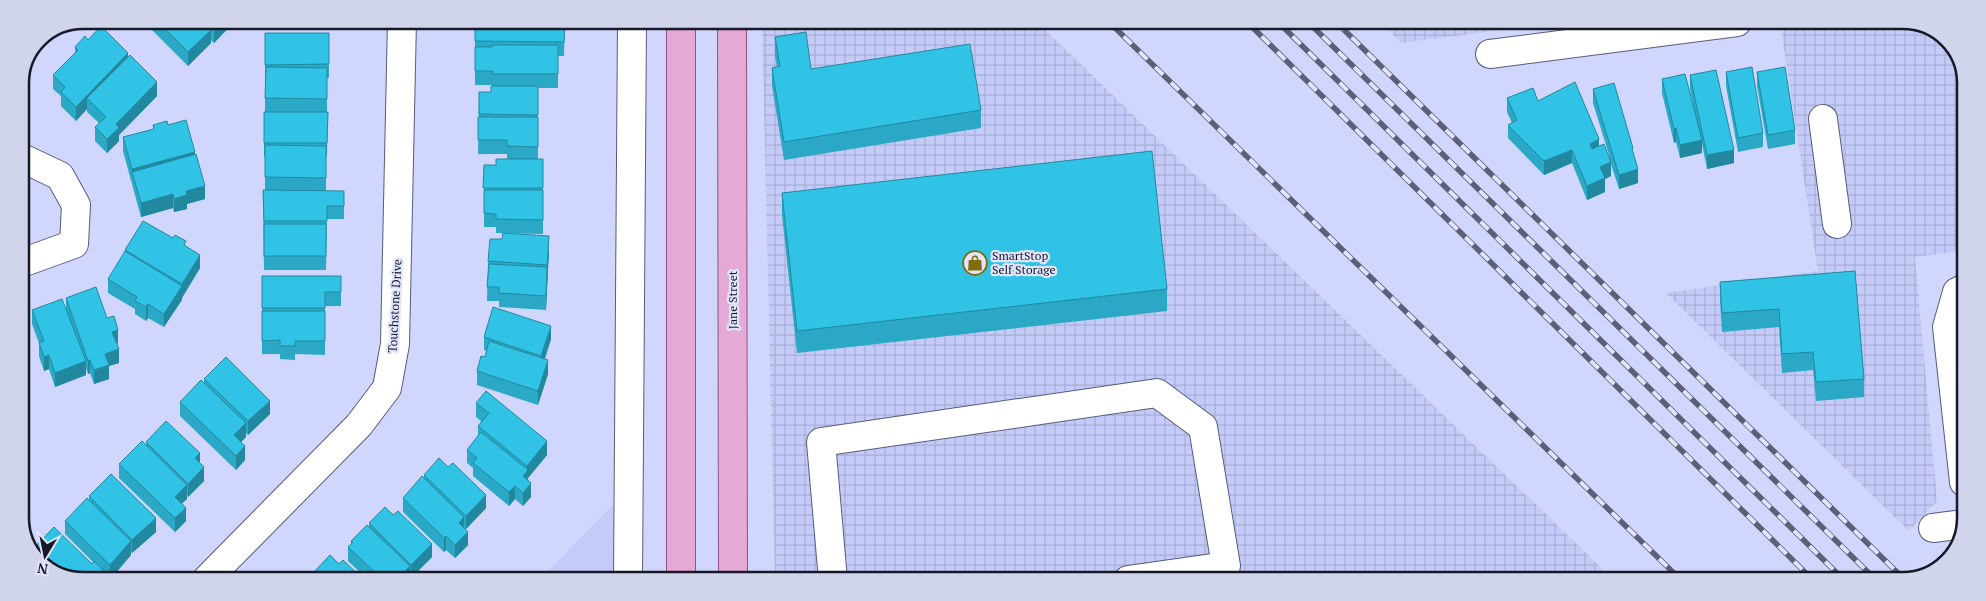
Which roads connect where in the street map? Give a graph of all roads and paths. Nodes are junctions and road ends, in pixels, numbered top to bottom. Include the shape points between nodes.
1 (402, 29) edge
2 (632, 29) edge
3 (681, 29) edge
4 (732, 29) edge
5 (1683, 29) edge
6 (1490, 54) dead end
7 (1823, 119) dead end
8 (29, 161) edge
9 (1837, 224) dead end
10 (29, 260) edge
11 (1957, 292) edge
12 (1957, 418) edge
13 (1957, 525) edge
14 (1933, 528) dead end
15 (214, 572) edge
16 (628, 572) edge
17 (681, 572) edge
18 (733, 572) edge
19 (832, 572) edge
20 (1184, 572) edge

1 - 15 street, Touchstone Drive via 396,344 387,388 359,425
2 - 16 street
3 - 17 main road
4 - 18 main road, Jane Street
5 - 6 street
7 - 9 street
8 - 10 street via 60,176 76,205 74,244
11 - 12 street via 1947,327
13 - 14 street
19 - 20 street via 821,442 1157,392 1203,428 1226,566

